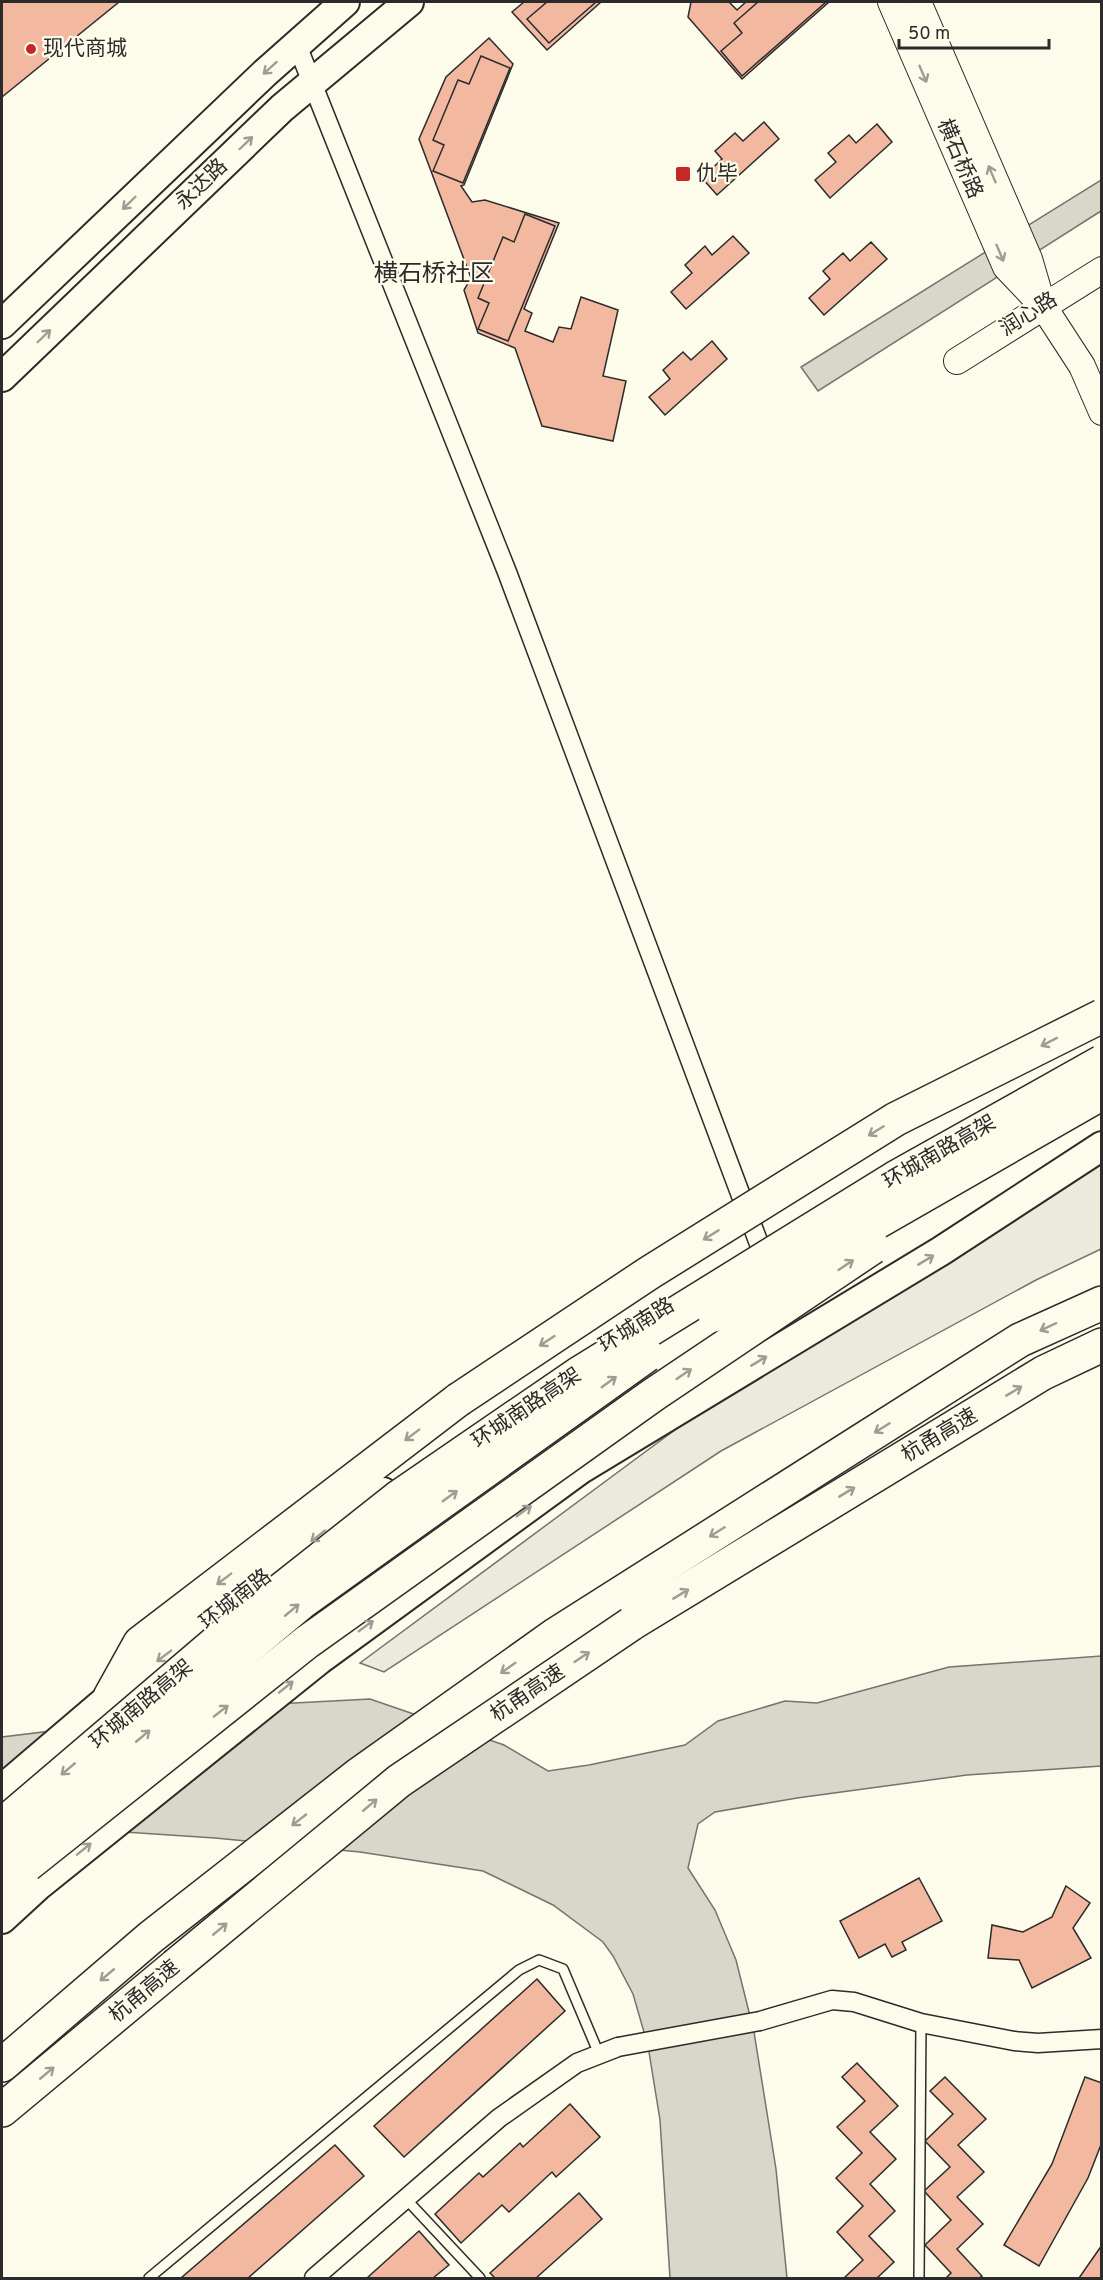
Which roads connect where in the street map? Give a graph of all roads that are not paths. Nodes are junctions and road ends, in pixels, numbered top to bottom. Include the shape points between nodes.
1 (345, 2) edge
2 (409, 2) edge
3 (891, 2) edge
4 (918, 2) edge
5 (297, 45) junction
6 (312, 83) junction
7 (1101, 270) edge
8 (1043, 306) junction
9 (2, 324) edge
10 (957, 361) dead end
11 (2, 376) edge
12 (1101, 412) edge
13 (1101, 1016) edge
14 (1101, 1056) edge
15 (1101, 1062) edge
16 (1101, 1093) edge
17 (1101, 1100) edge
18 (1101, 1146) edge
19 (761, 1248) junction
20 (1101, 1302) edge
21 (795, 1339) junction
22 (1101, 1345) edge
23 (110, 1697) junction
24 (2, 1789) edge
25 (2, 1825) edge
26 (22, 1868) edge
27 (2, 1888) edge
28 (2, 1919) edge
29 (921, 2023) junction
30 (1101, 2039) edge
31 (599, 2054) junction
32 (2, 2065) edge
33 (2, 2110) edge
34 (406, 2199) junction
35 (149, 2278) edge
36 (314, 2278) edge
37 (480, 2278) edge
38 (919, 2278) edge

1 - 5 main road, 永达路
2 - 6 main road, 永达路
3 -> 8 main road, 横石桥路 via 1006,267
8 -> 4 main road, 横石桥路 via 1029,259
5 - 6 street
5 -> 9 main road, 永达路
11 -> 6 main road, 永达路
6 - 19 street via 507,572
7 - 8 main road, 润心路
8 - 10 main road, 润心路
8 - 12 main road, 横石桥路 via 1082,366
13 -> 23 highway, bridge via 896,1119 649,1273 458,1400 140,1643
14 - 19 main road, 环城南路 via 916,1154
15 -> 25 highway, 环城南路高架, bridge via 896,1178 588,1368 400,1496 234,1627
26 -> 16 highway, 环城南路高架, bridge via 302,1602 657,1348
26 -> 17 highway, bridge via 308,1642 652,1395
21 -> 18 main road via 941,1251
19 - 21 street
19 -> 23 main road, 环城南路 via 327,1529
20 -> 32 highway, 杭甬高速 via 1020,1340 555,1635 358,1774 152,1937
26 -> 21 main road via 319,1660 581,1469
33 -> 22 highway, 杭甬高速, bridge via 399,1781 631,1624 1043,1373
23 - 24 main road, 环城南路
26 - 27 highway
26 - 28 main road
29 - 30 street via 1038,2043
29 - 31 street, bridge via 854,2002 832,2000 760,2021 618,2047
29 - 38 lane
31 - 34 street via 577,2063 499,2118
31 - 35 lane via 563,1969 539,1960 519,1970
34 - 36 street
34 - 37 lane

